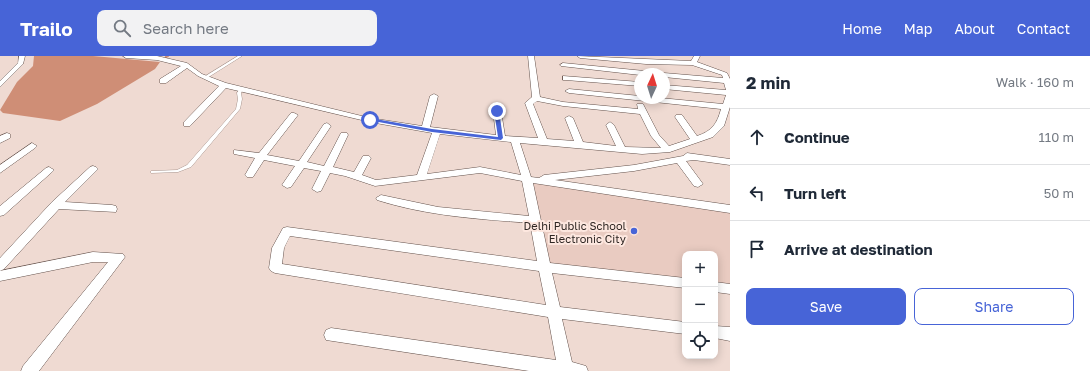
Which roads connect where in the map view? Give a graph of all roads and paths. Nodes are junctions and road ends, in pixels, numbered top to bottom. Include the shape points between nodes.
1 (22, 56) edge
2 (126, 56) edge
3 (240, 56) edge
4 (531, 56) edge
5 (580, 56) edge
6 (697, 56) edge
7 (169, 58) edge
8 (693, 63) junction
9 (186, 64) junction
10 (634, 71) edge
11 (670, 76) edge
12 (206, 77) junction
13 (566, 78) junction
14 (163, 81) dead end
15 (727, 81) junction
16 (634, 84) edge
17 (0, 85) edge
18 (224, 85) junction
19 (670, 88) edge
20 (242, 89) junction
21 (569, 91) junction
22 (730, 93) edge
23 (434, 96) dead end
24 (536, 98) junction
25 (634, 98) edge
26 (670, 101) edge
27 (639, 104) edge
28 (572, 105) junction
29 (726, 107) junction
30 (497, 111) dead end
31 (642, 112) junction
32 (294, 115) dead end
33 (679, 117) dead end
34 (570, 118) dead end
35 (186, 124) dead end
36 (610, 125) dead end
37 (327, 126) dead end
38 (425, 129) junction
39 (437, 131) junction
40 (344, 135) dead end
41 (501, 138) junction
42 (515, 140) junction
43 (695, 140) junction
44 (543, 141) junction
45 (580, 145) junction
46 (32, 146) dead end
47 (622, 149) junction
48 (665, 151) junction
49 (237, 152) dead end
50 (261, 157) junction
51 (694, 157) junction
52 (366, 158) dead end
53 (680, 160) junction
54 (727, 161) edge
55 (300, 164) junction
56 (93, 169) dead end
57 (326, 169) junction
58 (730, 169) edge
59 (0, 170) edge
60 (49, 170) dead end
61 (153, 172) dead end
62 (250, 175) dead end
63 (356, 177) junction
64 (421, 178) junction
65 (527, 179) junction
66 (698, 184) dead end
67 (287, 185) dead end
68 (317, 189) dead end
69 (381, 198) dead end
70 (56, 205) junction
71 (112, 209) dead end
72 (730, 209) edge
73 (0, 212) edge
74 (535, 220) junction
75 (0, 266) edge
76 (545, 267) junction
77 (0, 276) edge
78 (682, 283) edge
79 (718, 287) edge
80 (730, 289) edge
81 (555, 312) junction
82 (682, 328) edge
83 (718, 332) edge
84 (330, 334) dead end
85 (730, 334) edge
86 (570, 370) edge
87 (28, 371) edge

1 - 17 street via 21,63
2 - 7 street
3 - 12 lane
4 - 24 street
5 - 8 street
6 - 8 street
7 - 9 street
8 - 15 street via 725,74
9 - 12 street
9 - 14 street
10 - 13 street via 562,62
11 - 15 street
12 - 18 street
13 - 16 street
13 - 21 street
15 - 22 street
18 - 20 street
18 - 35 street
19 - 22 street
20 - 38 street via 326,110
20 - 61 lane via 239,93 238,109 195,160 178,171
21 - 25 street
21 - 28 street
22 - 29 street
23 - 38 street
24 - 28 street
24 - 44 street via 529,103
26 - 29 street
27 - 31 street
28 - 31 street
29 - 43 street via 721,124 710,135
30 - 41 street
31 - 48 street
32 - 50 street
33 - 43 street
34 - 45 street
36 - 47 street
37 - 55 street
38 - 39 street
39 - 41 street
39 - 64 street
40 - 57 street
41 - 42 street
42 - 44 street
42 - 65 street
43 - 48 street
44 - 45 street
45 - 47 street
46 - 59 street
47 - 48 street
48 - 51 street
49 - 50 street
50 - 55 street
50 - 62 street
51 - 53 street
51 - 54 street
52 - 63 street
53 - 65 street via 634,168
53 - 66 street
54 - 58 street
55 - 57 street
55 - 67 street
56 - 70 street
57 - 63 street
57 - 68 street
60 - 73 street
63 - 64 street via 375,183
64 - 65 street via 480,170
65 - 72 street
65 - 74 street
69 - 74 street via 396,204 426,209
70 - 71 street
70 - 75 street
74 - 76 street
76 - 78 street
76 - 81 street
76 - 81 street via 287,231 276,254 275,268
77 - 87 street via 93,257 119,257
79 - 80 street
81 - 82 street
81 - 86 street
83 - 85 street
84 - 86 street

